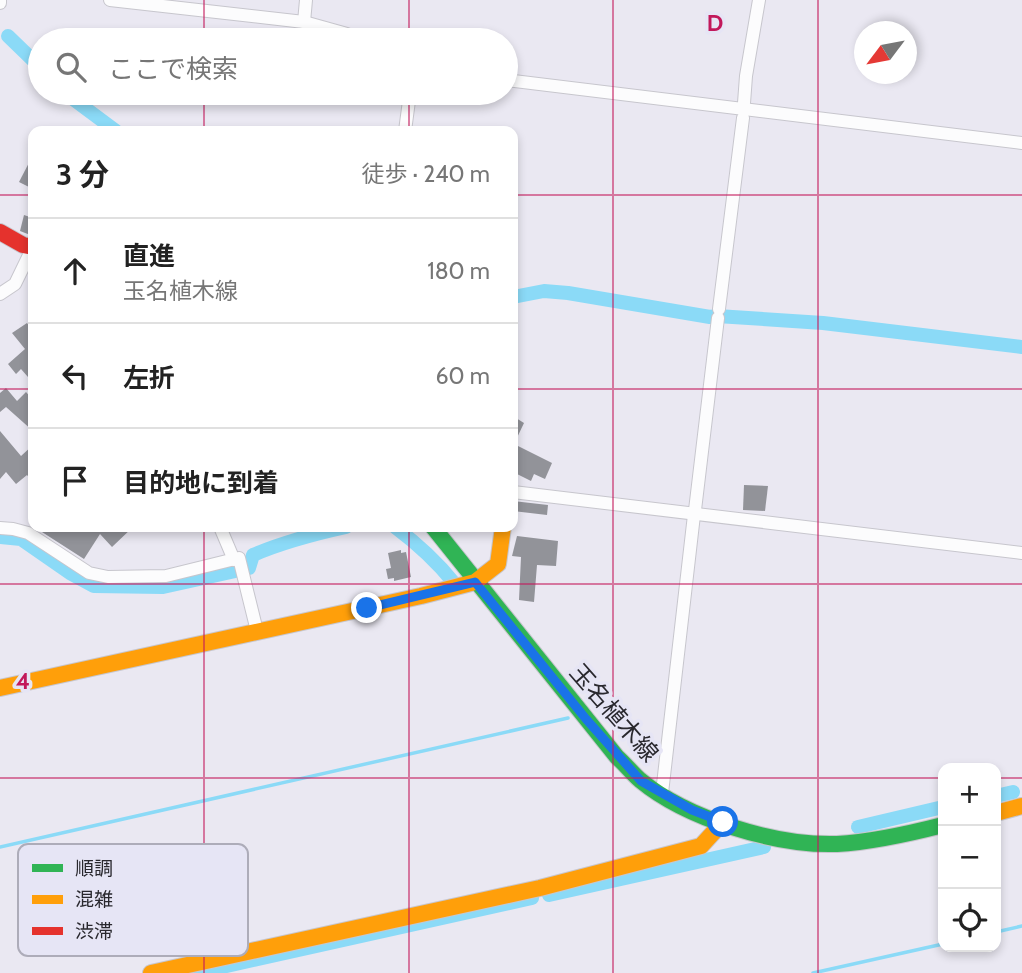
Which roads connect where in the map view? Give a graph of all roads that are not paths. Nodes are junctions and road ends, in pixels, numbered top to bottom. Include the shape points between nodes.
1 (110, 0) edge
2 (306, 0) edge
3 (759, 0) edge
4 (303, 22) junction
5 (325, 28) edge
6 (518, 81) edge
7 (744, 103) dead end
8 (408, 105) edge
9 (743, 118) dead end
10 (406, 126) edge
11 (1022, 143) edge
12 (0, 232) edge
13 (28, 246) edge
14 (28, 257) edge
15 (0, 295) edge
16 (518, 493) edge
17 (0, 528) edge
18 (222, 532) edge
19 (437, 532) edge
20 (502, 532) edge
21 (1022, 553) edge
22 (234, 559) junction
23 (475, 582) junction
24 (257, 631) junction
25 (0, 688) edge
26 (662, 793) junction
27 (1022, 806) edge
28 (1001, 812) edge
29 (723, 822) junction
30 (939, 826) edge
31 (248, 952) edge
32 (229, 956) edge
33 (151, 973) edge

1 - 4 street
2 - 4 street
3 - 7 street
4 - 5 street
6 - 11 street
8 - 10 street
9 - 26 street
12 - 13 street
14 - 15 street via 15,284
16 - 21 street
17 - 22 street via 27,533 89,573 108,577 166,576
18 - 22 street
19 - 23 street, 玉名植木線
20 - 23 street via 498,564
22 - 24 street via 239,558
23 - 24 street
23 - 26 street, 玉名植木線 via 617,757 641,781
24 - 25 street
26 - 29 street, 玉名植木線
27 - 28 street
29 - 30 street, 玉名植木線 via 822,844 889,838
29 - 31 street via 701,846 540,888
32 - 33 street

